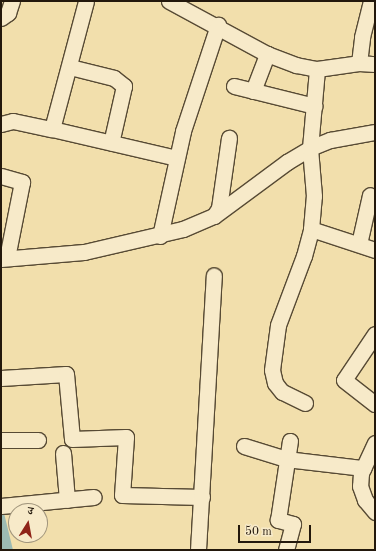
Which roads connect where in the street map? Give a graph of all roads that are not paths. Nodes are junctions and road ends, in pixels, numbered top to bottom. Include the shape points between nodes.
1 (12, 1) edge
2 (86, 1) edge
3 (169, 1) edge
4 (371, 1) edge
5 (1, 18) edge
6 (218, 25) junction
7 (267, 54) junction
8 (359, 63) junction
9 (375, 64) edge
10 (70, 68) junction
11 (318, 69) junction
12 (234, 86) dead end
13 (254, 91) junction
14 (315, 106) junction
15 (1, 124) edge
16 (52, 129) junction
17 (375, 132) edge
18 (230, 138) dead end
19 (110, 143) junction
20 (310, 148) junction
21 (177, 158) junction
22 (1, 176) edge
23 (370, 195) dead end
24 (214, 216) junction
25 (311, 229) junction
26 (160, 236) junction
27 (359, 244) junction
28 (375, 250) edge
29 (4, 259) edge
30 (214, 275) dead end
31 (375, 334) edge
32 (1, 378) edge
33 (305, 403) dead end
34 (375, 404) edge
35 (1, 440) edge
36 (38, 440) dead end
37 (290, 441) dead end
38 (375, 443) edge
39 (244, 446) dead end
40 (63, 453) dead end
41 (286, 459) junction
42 (362, 468) junction
43 (202, 496) junction
44 (94, 498) dead end
45 (67, 500) junction
46 (1, 506) edge
47 (375, 512) edge
48 (198, 550) edge
49 (286, 550) edge

1 - 5 street via 8,13
2 - 10 street
3 - 6 street
4 - 8 street
6 - 7 street
6 - 21 street
7 - 11 street via 296,65
7 - 13 street
8 - 9 street
8 - 11 street
10 - 16 street
10 - 19 street via 114,78 124,86
11 - 14 street
12 - 13 street
13 - 14 street
14 - 20 street
15 - 16 street via 13,121
16 - 19 street
17 - 20 street via 330,140
18 - 24 street via 219,208
19 - 21 street
20 - 24 street
20 - 25 street via 314,196
21 - 26 street
22 - 29 street via 22,182
23 - 27 street
24 - 26 street
25 - 27 street
25 - 33 street via 304,256 278,325 272,370 275,383 282,392
26 - 29 street via 84,252
27 - 28 street
30 - 43 street
31 - 34 street via 344,380
32 - 43 street via 66,374 72,439 126,437 122,495
35 - 36 street
37 - 41 street
38 - 42 street
39 - 41 street
40 - 45 street
41 - 42 street
41 - 49 street via 278,520 293,524
42 - 47 street via 360,486 365,500
43 - 48 street
44 - 45 street
45 - 46 street

